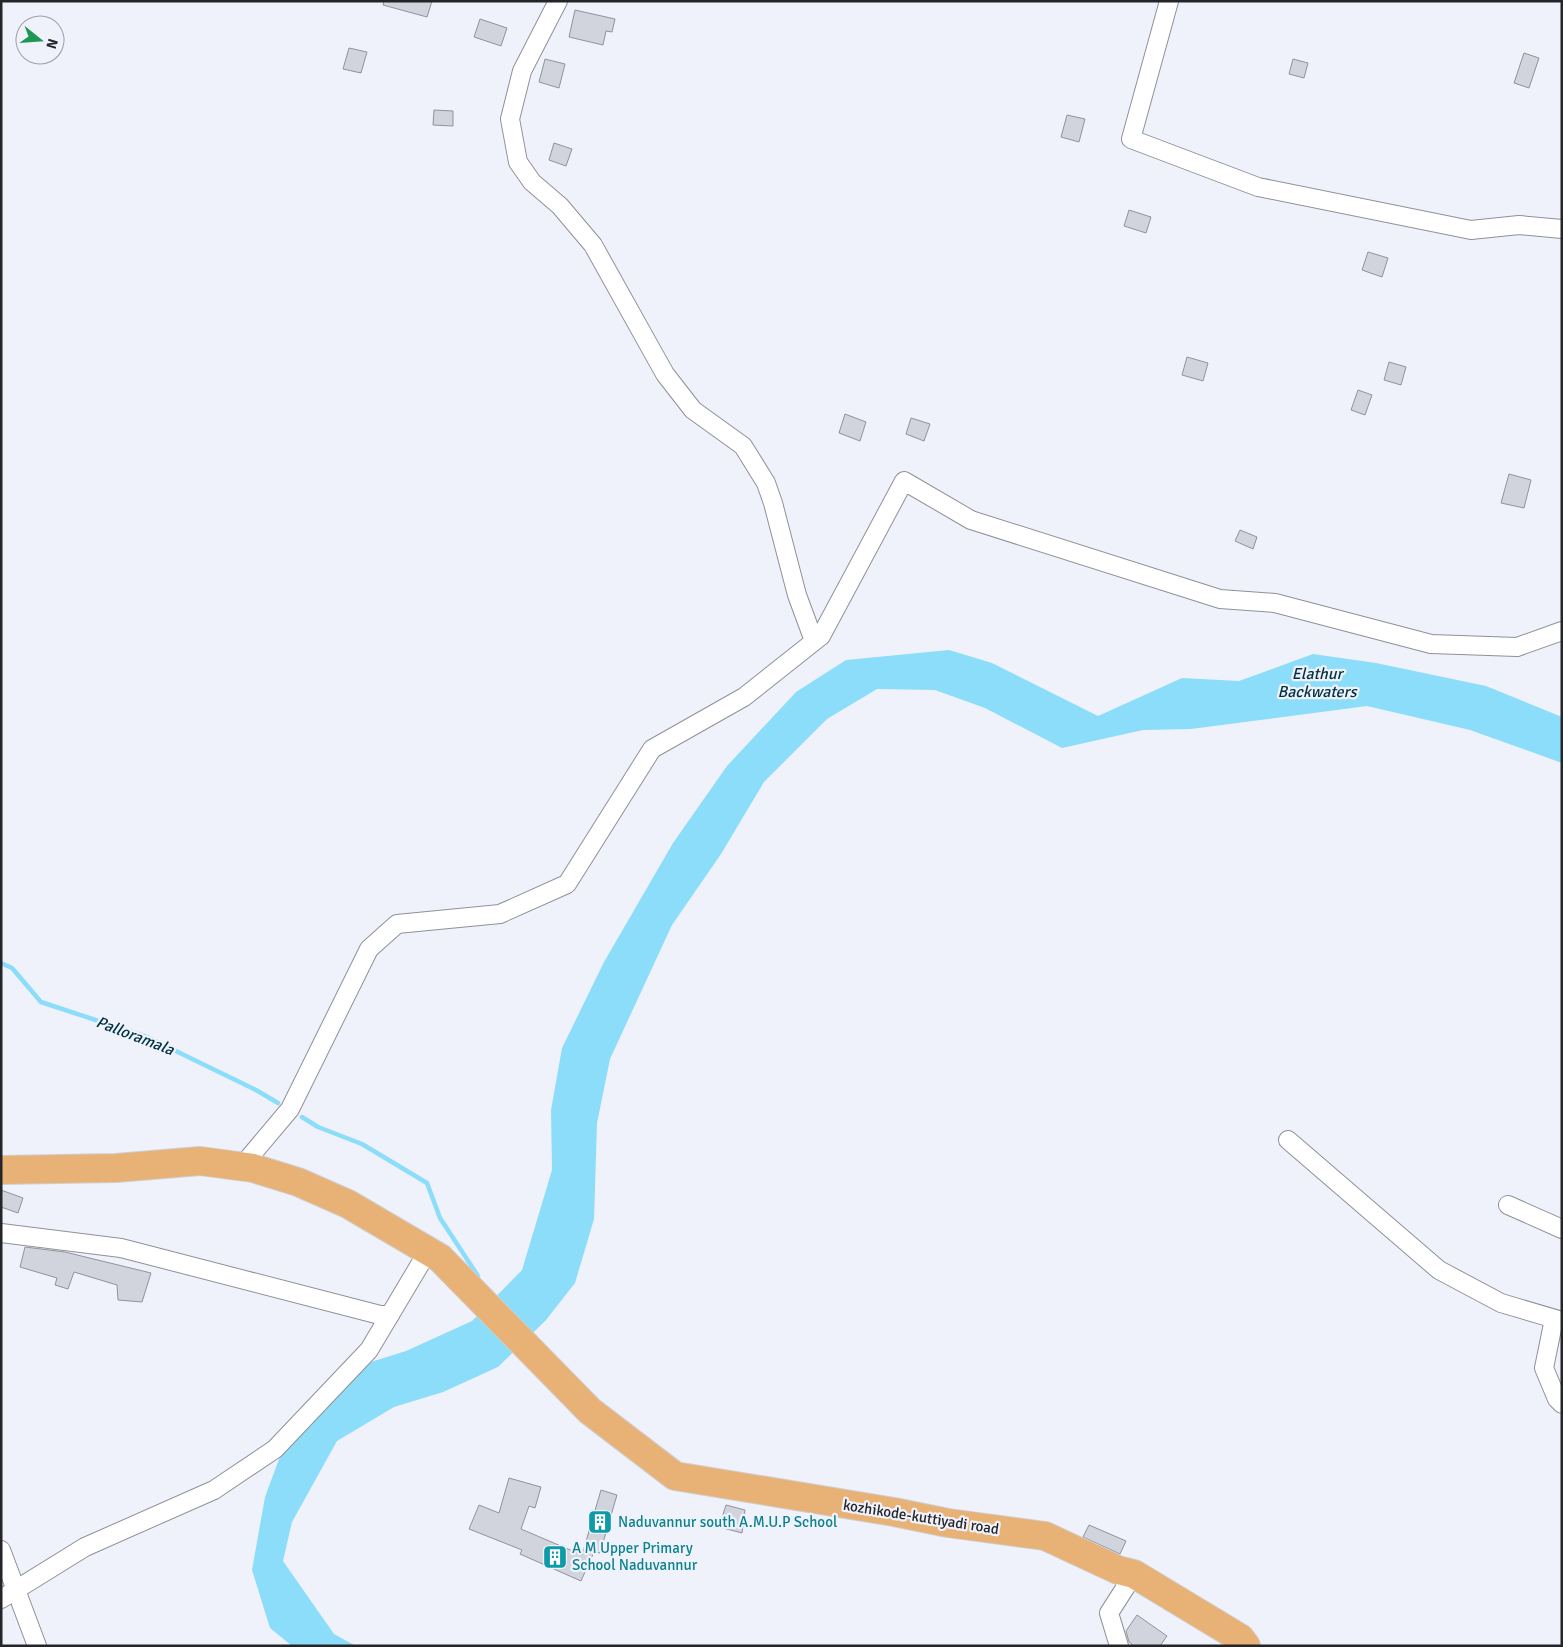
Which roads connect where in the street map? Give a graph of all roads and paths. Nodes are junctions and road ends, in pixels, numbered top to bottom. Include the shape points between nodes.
1 (558, 1) edge
2 (1169, 1) edge
3 (1562, 229) edge
4 (1562, 631) edge
5 (814, 641) junction
6 (1288, 1140) dead end
7 (242, 1166) junction
8 (1, 1170) edge
9 (1508, 1205) dead end
10 (1562, 1229) edge
11 (1, 1233) edge
12 (434, 1254) junction
13 (390, 1316) junction
14 (1558, 1320) edge
15 (1562, 1404) edge
16 (1, 1550) edge
17 (1134, 1574) junction
18 (17, 1590) junction
19 (1, 1599) edge
20 (37, 1646) edge
21 (1120, 1646) edge
22 (1246, 1646) edge

1 - 5 street via 522,71 510,119 518,162 532,182 560,206 593,245 665,374 693,410 744,446 774,502 797,595
2 - 3 street via 1131,139 1258,187 1471,230 1519,225
4 - 5 street via 1517,647 1431,644 1275,603 1220,599 971,520 904,481 821,636
5 - 7 street via 744,697 652,749 567,884 500,914 397,924 369,949 290,1109
6 - 14 street via 1439,1270 1501,1303
7 - 8 main road, kozhikode-kuttiyadi road via 200,1161 116,1168
7 - 12 main road, kozhikode-kuttiyadi road via 298,1182 340,1200
9 - 10 street
11 - 13 street via 121,1248
12 - 13 street
12 - 17 main road, kozhikode-kuttiyadi road via 590,1411 675,1476 948,1523 1045,1536 1118,1570
13 - 18 street via 369,1350 275,1449 214,1490 85,1547
14 - 15 street via 1544,1368
16 - 18 street
17 - 21 street via 1109,1613
17 - 22 main road, kozhikode-kuttiyadi road via 1240,1638
18 - 19 street
18 - 20 street

